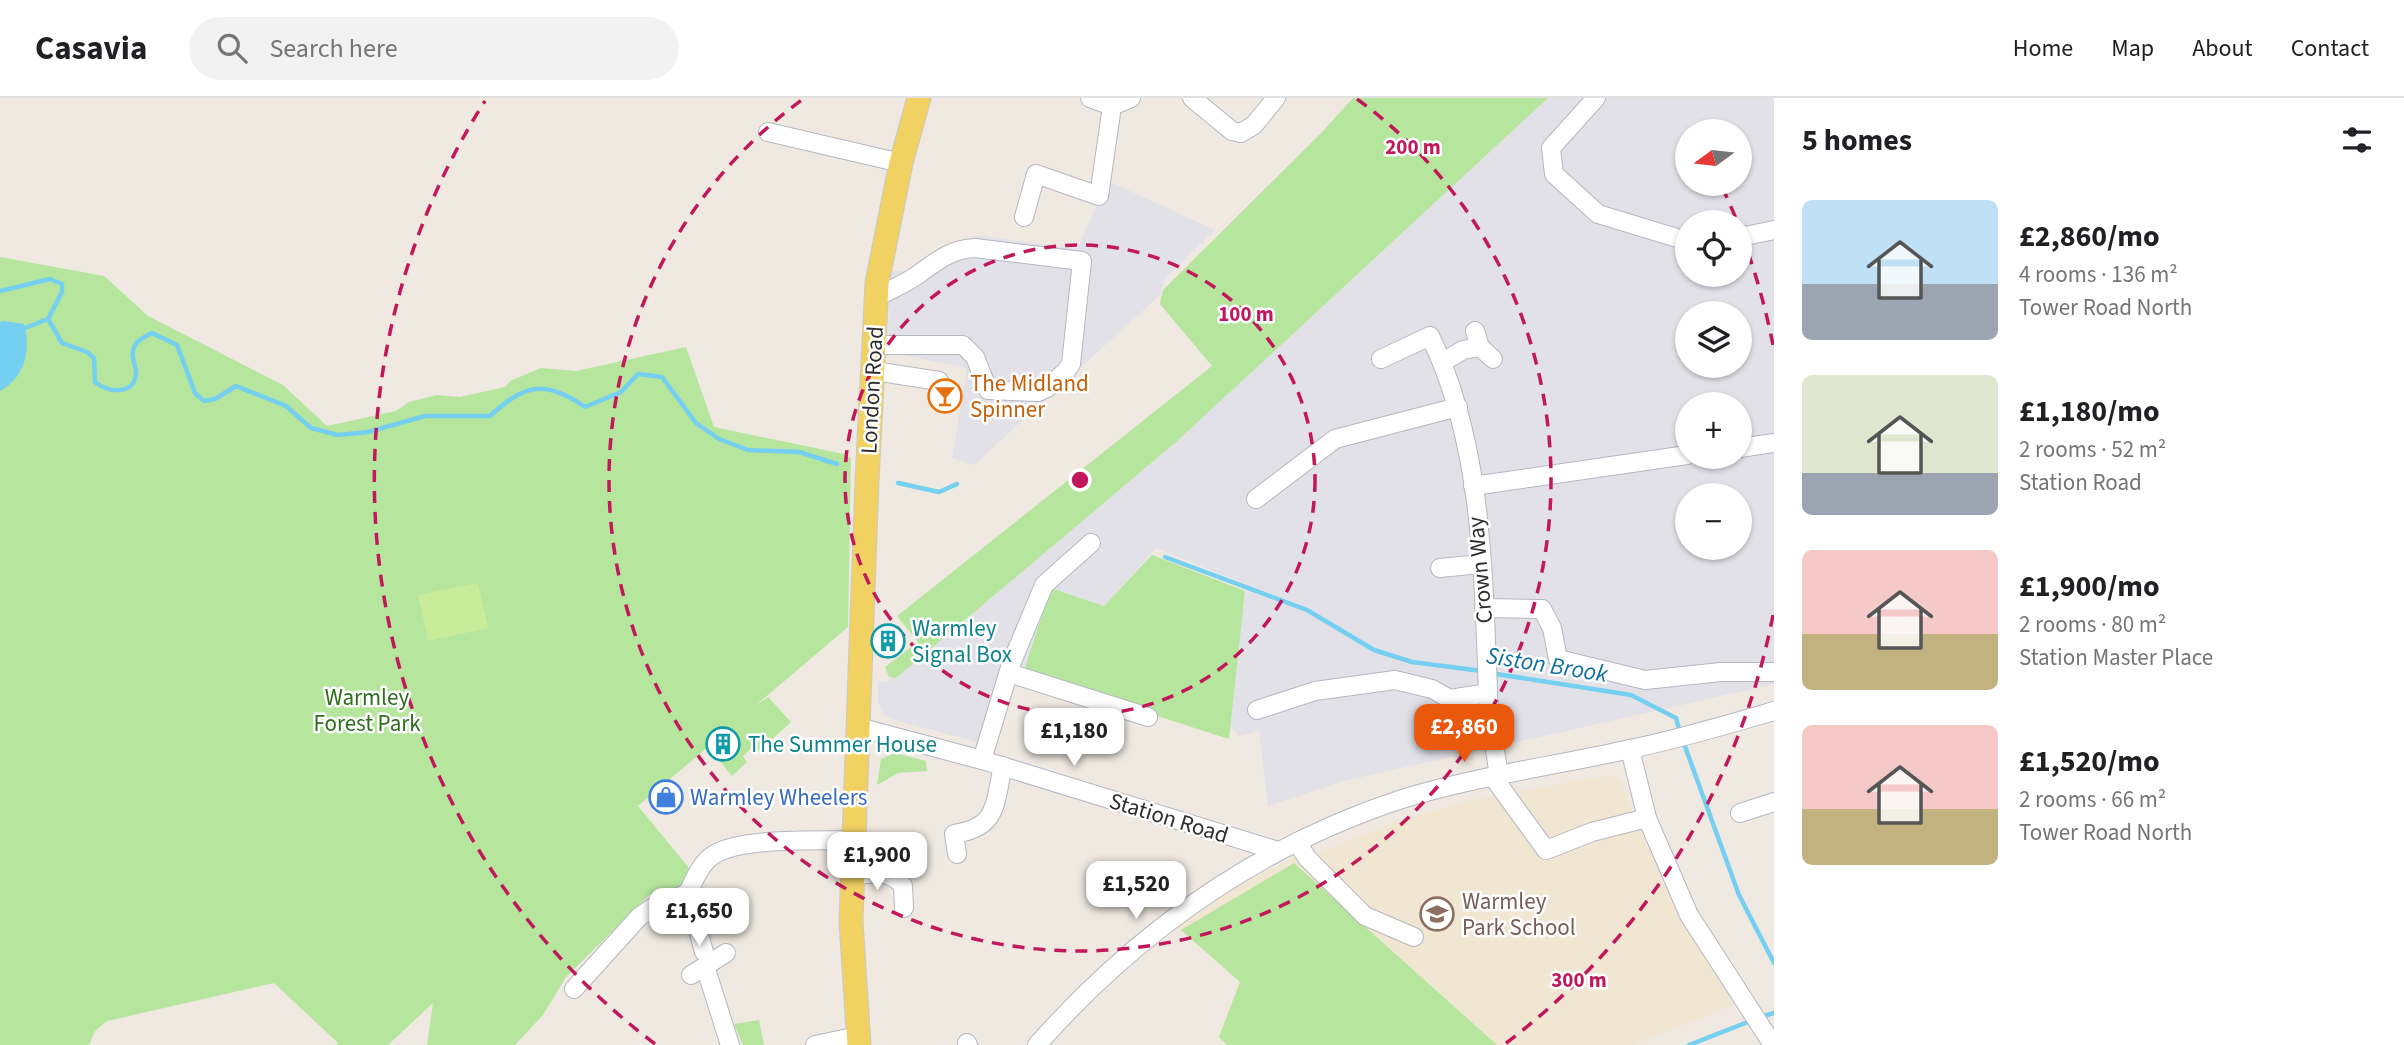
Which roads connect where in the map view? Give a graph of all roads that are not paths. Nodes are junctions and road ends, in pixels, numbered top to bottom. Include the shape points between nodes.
1 (919, 98) edge
2 (1090, 98) edge
3 (1131, 98) edge
4 (1192, 98) edge
5 (1276, 98) edge
6 (1596, 98) edge
7 (1112, 106) junction
8 (768, 132) dead end
9 (901, 163) junction
10 (1024, 217) dead end
11 (1774, 230) edge
12 (1752, 235) edge
13 (1675, 236) edge
14 (877, 297) junction
15 (875, 345) junction
16 (1483, 346) dead end
17 (1381, 359) dead end
18 (1443, 362) junction
19 (874, 371) junction
20 (939, 381) dead end
21 (1458, 407) junction
22 (1774, 443) edge
23 (1752, 446) edge
24 (1675, 457) edge
25 (1473, 486) junction
26 (1256, 499) dead end
27 (1091, 543) dead end
28 (1480, 564) junction
29 (1440, 568) dead end
30 (1485, 608) junction
31 (1774, 671) edge
32 (1009, 673) junction
33 (1488, 696) junction
34 (1257, 710) dead end
35 (1774, 711) edge
36 (1148, 717) dead end
37 (858, 727) junction
38 (1630, 749) junction
39 (982, 760) junction
40 (1003, 766) junction
41 (1496, 776) junction
42 (1774, 802) edge
43 (1740, 813) dead end
44 (1647, 818) junction
45 (854, 840) junction
46 (1297, 842) junction
47 (1278, 851) junction
48 (957, 854) dead end
49 (853, 876) junction
50 (688, 893) junction
51 (904, 908) dead end
52 (1414, 937) dead end
53 (726, 953) dead end
54 (700, 964) junction
55 (574, 989) dead end
56 (1769, 1038) edge
57 (858, 1041) edge
58 (730, 1045) edge
59 (815, 1045) edge
60 (1037, 1045) edge

1 - 9 main road, London Road
2 - 7 street
3 - 7 street
4 - 5 street via 1233,131 1241,132 1254,125
6 - 13 street via 1551,148 1554,173 1598,214
7 - 10 street via 1099,196 1036,174
8 - 9 street
9 - 14 main road, London Road
11 - 12 street
14 - 15 main road, London Road
14 - 15 street via 960,249 1082,261 1071,364 1038,392 988,390 975,356 963,345
15 - 19 main road, London Road
16 - 18 street via 1463,350
17 - 18 street, Crown Way via 1430,335
18 - 21 street, Crown Way
19 - 20 street
19 - 37 main road, London Road
21 - 25 street, Crown Way
21 - 26 street via 1335,439 1321,460
22 - 23 street
24 - 25 street
25 - 28 street, Crown Way
27 - 32 street via 1044,585
28 - 29 street
28 - 30 street, Crown Way
30 - 31 street via 1542,609 1552,628 1558,659 1630,677 1645,680
30 - 33 street, Crown Way
32 - 36 street
32 - 39 street
33 - 34 street via 1450,699 1432,689 1395,680 1315,691
33 - 41 street, Crown Way
35 - 38 street
37 - 39 street, Station Road
37 - 45 main road, London Road
38 - 41 street
38 - 44 street
39 - 40 street, Station Road
40 - 47 street, Station Road
40 - 48 street via 991,817 974,831 954,834
41 - 44 street via 1546,850
41 - 46 street via 1403,799
42 - 43 street
44 - 56 street via 1689,915
45 - 49 main road, London Road
45 - 50 street via 737,846 714,854 698,871
46 - 47 street
46 - 52 street via 1365,916
47 - 60 street via 1174,915 1079,998
49 - 51 street via 892,876 902,886
49 - 57 main road, London Road
50 - 54 street
50 - 55 street via 639,917
53 - 54 street
54 - 58 street
57 - 59 street

